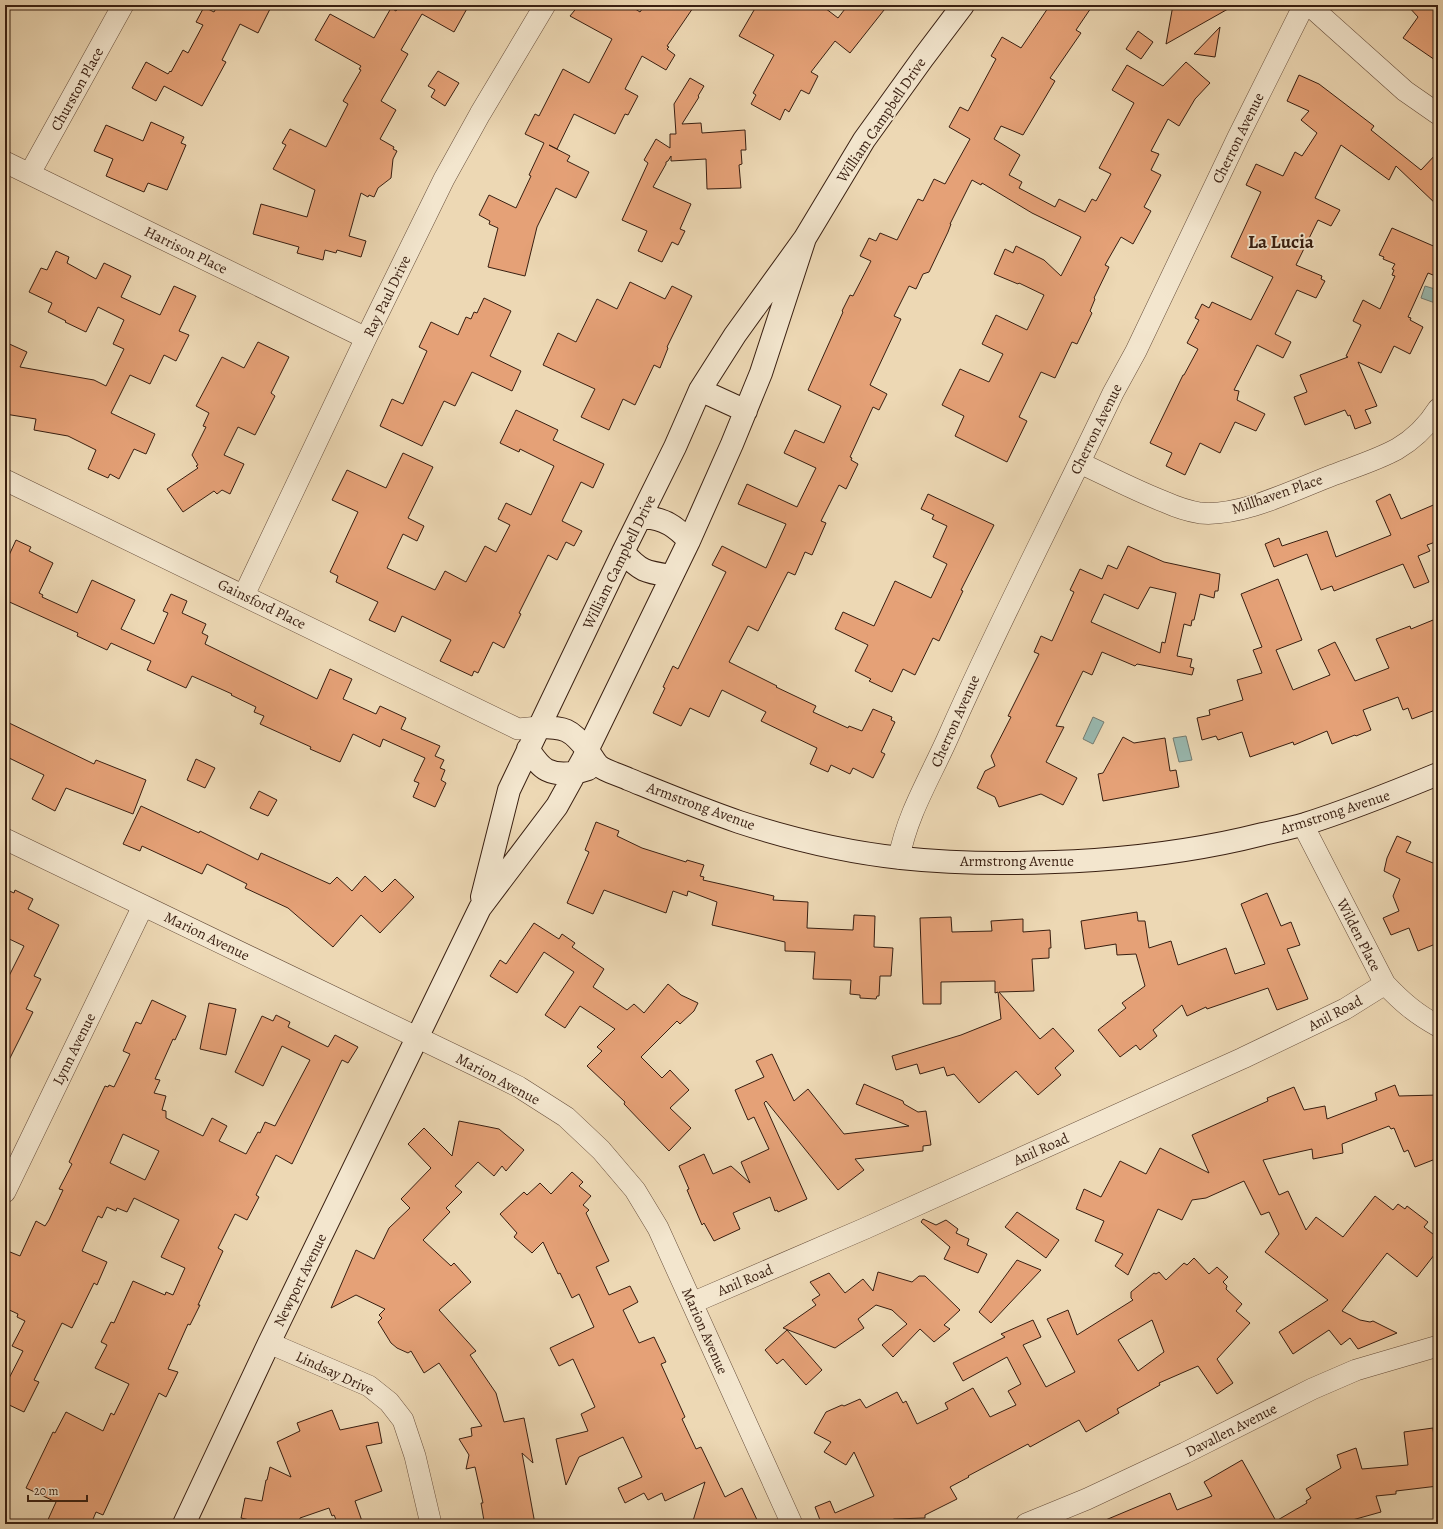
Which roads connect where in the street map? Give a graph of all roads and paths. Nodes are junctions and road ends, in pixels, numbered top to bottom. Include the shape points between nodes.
1 (123, 5) edge
2 (545, 5) edge
3 (964, 5) edge
4 (1304, 5) edge
5 (1309, 5) edge
6 (1438, 114) edge
7 (5, 162) edge
8 (30, 173) junction
9 (805, 238) junction
10 (366, 338) junction
11 (700, 390) junction
12 (1438, 409) edge
13 (746, 411) junction
14 (1080, 463) junction
15 (5, 480) edge
16 (641, 518) junction
17 (689, 541) junction
18 (623, 552) junction
19 (672, 576) junction
20 (244, 595) junction
21 (528, 728) junction
22 (528, 748) junction
23 (593, 757) junction
24 (576, 773) junction
25 (1438, 774) edge
26 (1303, 825) junction
27 (5, 839) edge
28 (899, 858) junction
29 (144, 906) junction
30 (480, 908) junction
31 (1385, 984) junction
32 (1438, 1026) edge
33 (417, 1038) junction
34 (5, 1192) edge
35 (692, 1303) junction
36 (269, 1343) junction
37 (1438, 1346) edge
38 (184, 1524) edge
39 (431, 1524) edge
40 (792, 1524) edge
41 (1026, 1524) edge

1 - 8 street, Churston Place
2 - 10 street, Ray Paul Drive via 444,179
3 - 9 street, William Campbell Drive via 864,140
4 - 14 street, Cherron Avenue
5 - 6 street via 1404,91
7 - 8 street, Harrison Place
8 - 10 street, Harrison Place
9 - 11 street, William Campbell Drive via 735,335
9 - 13 street, William Campbell Drive
10 - 20 street, Ray Paul Drive
11 - 13 street
11 - 16 street, William Campbell Drive
12 - 14 street, Millhaven Place via 1416,436 1397,449 1249,506 1222,513 1199,513 1179,508
13 - 17 street, William Campbell Drive
14 - 28 street, Cherron Avenue via 980,664 911,812 902,838
15 - 20 street, Gainsford Place
16 - 17 street via 649,517 669,523
16 - 18 street, William Campbell Drive
17 - 19 street, William Campbell Drive
18 - 19 street via 634,564 649,573
18 - 21 street, William Campbell Drive
19 - 23 street, William Campbell Drive
20 - 21 street, Gainsford Place
21 - 22 street, William Campbell Drive
21 - 23 street via 565,729 577,738
22 - 24 street via 547,770
22 - 30 street, William Campbell Drive via 509,790
23 - 24 street
23 - 28 street, Armstrong Avenue via 674,798 739,822 842,849
24 - 30 street, William Campbell Drive via 550,817
25 - 26 street, Armstrong Avenue
26 - 28 street, Armstrong Avenue via 1225,844 1128,858 1008,863
26 - 31 street, Wilden Place
27 - 29 street, Marion Avenue
29 - 33 street, Marion Avenue
29 - 34 street, Lynn Avenue
30 - 33 street, William Campbell Drive
31 - 32 street, Wilden Place via 1403,1004
31 - 35 street, Anil Road via 1345,1009 1243,1058 866,1228
33 - 35 street, Marion Avenue via 519,1087 566,1116 601,1150 635,1190 658,1228
33 - 36 street, Newport Avenue
35 - 40 street, Marion Avenue
36 - 38 street, Newport Avenue
36 - 39 street, Lindsay Drive via 369,1386 389,1402 403,1420 415,1456
37 - 41 street, Davallen Avenue via 1392,1358 1337,1378 1087,1499

